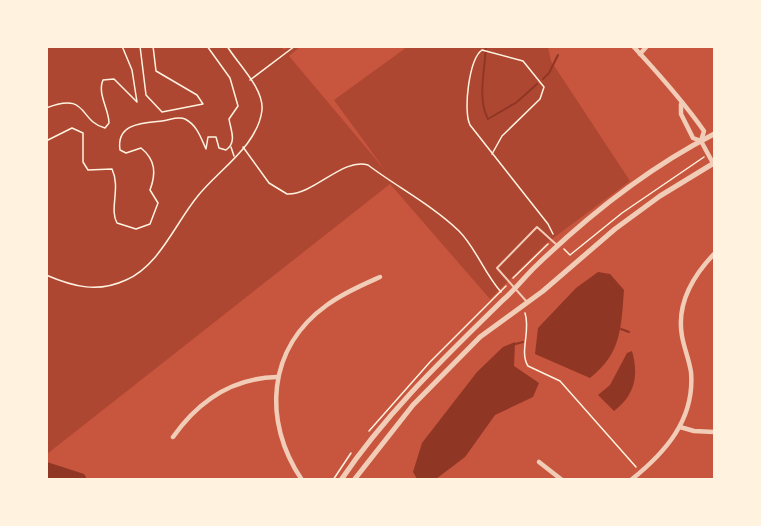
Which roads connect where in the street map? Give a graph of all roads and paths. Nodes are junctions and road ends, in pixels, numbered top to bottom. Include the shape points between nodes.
1 (122, 46) edge
2 (140, 46) edge
3 (153, 46) edge
4 (207, 46) edge
5 (226, 46) edge
6 (295, 46) edge
7 (633, 46) edge
8 (647, 46) edge
9 (640, 54) junction
10 (250, 80) junction
11 (681, 104) junction
12 (46, 108) edge
13 (714, 134) edge
14 (46, 141) edge
15 (701, 141) junction
16 (231, 146) junction
17 (243, 147) junction
18 (492, 154) junction
19 (709, 154) junction
20 (235, 157) junction
21 (714, 164) edge
22 (551, 240) junction
23 (559, 245) junction
24 (714, 254) edge
25 (46, 275) edge
26 (380, 277) dead end
27 (510, 282) junction
28 (516, 287) junction
29 (501, 292) junction
30 (507, 297) junction
31 (527, 302) junction
32 (521, 307) junction
33 (277, 377) junction
34 (681, 427) junction
35 (714, 432) edge
36 (365, 435) dead end
37 (173, 437) dead end
38 (351, 453) dead end
39 (539, 462) dead end
40 (641, 472) junction
41 (302, 480) edge
42 (333, 480) edge
43 (341, 480) edge
44 (354, 480) edge
45 (562, 480) edge
46 (631, 480) edge

1 - 12 path via 132,70 136,102 114,79 103,80 102,94 109,114 105,128 97,126 82,106 69,103
2 - 3 path via 146,95 162,112 203,104 197,95 156,71
4 - 16 path via 230,78 238,106 230,119
5 - 10 path
6 - 10 path
7 - 9 street
8 - 9 street
9 - 11 street
10 - 17 path via 259,93 262,109
11 - 15 street via 681,114 693,138
11 - 15 street via 704,130
13 - 15 street
14 - 16 path via 72,128 83,133 83,162 88,170 112,169 116,177 115,219 123,227 136,229 150,224 158,203 150,190 155,176 148,154 141,148 126,153 120,150 123,133 135,123 180,117 198,130 206,149 208,137 216,137 219,148 226,150
15 - 19 street
15 - 23 street via 618,196
16 - 20 path
17 - 20 path
17 - 29 path via 269,183 287,194 301,192 356,164 368,165 459,231
18 - 18 path via 466,116 469,87 477,55 482,50 523,61 544,87 540,99 502,136
18 - 22 path via 553,231
19 - 21 street
19 - 23 path via 622,213 570,255
20 - 25 path via 195,199 152,261 135,276 115,285 90,288
21 - 31 street via 615,229
22 - 23 lane
22 - 27 path
22 - 27 lane via 537,227 497,268
23 - 28 street
24 - 34 street via 692,281 681,312 680,326 691,380
26 - 33 street via 344,294 312,318 289,349
27 - 28 lane
27 - 29 path
28 - 30 street
28 - 31 lane
29 - 30 path
29 - 36 path
30 - 43 street via 406,396
31 - 32 street
32 - 40 path via 529,328 524,355 528,366 560,381
32 - 44 street via 480,337 413,405
33 - 37 street via 243,381 210,397
33 - 41 street via 277,425 290,463
34 - 35 street
34 - 40 street via 666,449
38 - 42 path
39 - 45 street
40 - 46 street

